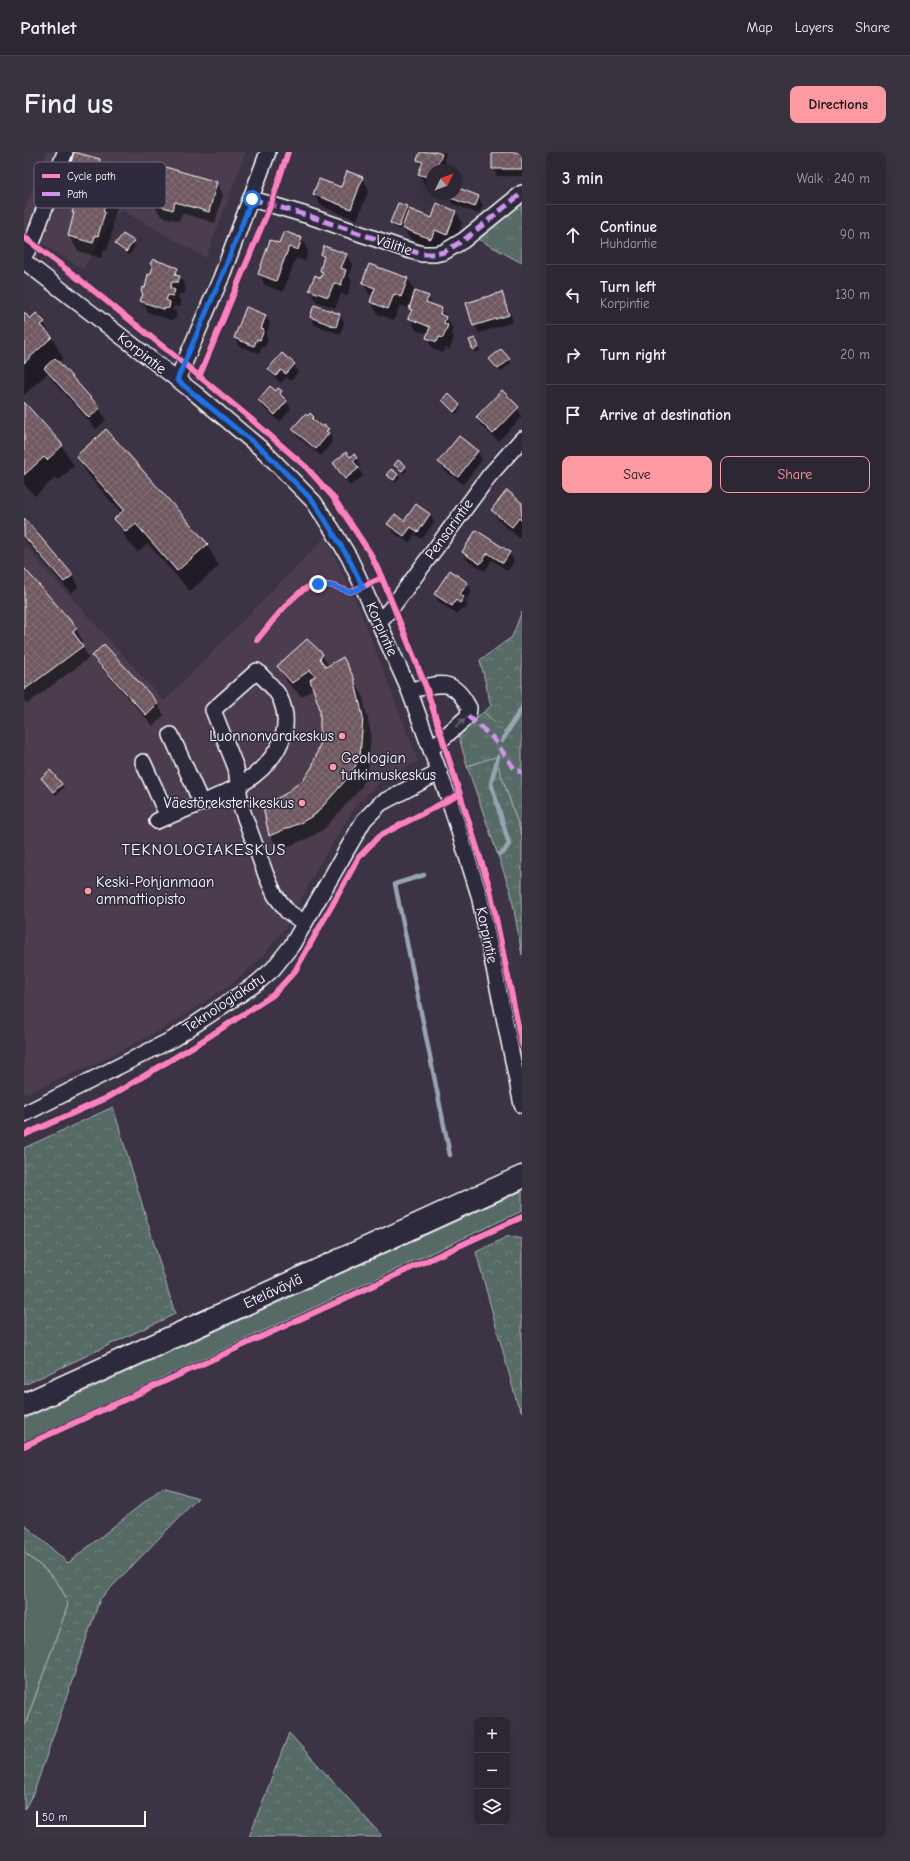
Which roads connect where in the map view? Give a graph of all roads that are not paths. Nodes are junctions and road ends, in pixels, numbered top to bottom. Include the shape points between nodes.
1 (65, 152) edge
2 (268, 152) edge
3 (61, 162) edge
4 (522, 193) edge
5 (252, 199) junction
6 (45, 208) edge
7 (24, 256) edge
8 (24, 261) edge
9 (177, 380) junction
10 (522, 439) edge
11 (379, 622) junction
12 (409, 690) junction
13 (171, 735) dead end
14 (431, 749) junction
15 (142, 762) dead end
16 (440, 772) junction
17 (238, 786) junction
18 (201, 802) junction
19 (304, 923) junction
20 (522, 1105) edge
21 (24, 1114) edge
22 (522, 1177) edge
23 (24, 1405) edge

1 - 3 street
2 - 5 street
4 - 5 street, Välitie via 464,240 444,252 435,254 422,254 405,249
5 - 9 street
6 - 7 street via 32,243
8 - 9 street, Korpintie
9 - 11 street, Korpintie via 265,452 314,502 348,557
10 - 11 street, Pensarintie via 488,476
11 - 12 street, Korpintie
12 - 14 street, Korpintie
14 -> 12 street via 468,716 469,708 456,688 446,684
13 - 18 street
14 - 16 street, Korpintie
15 - 18 street via 162,819
16 - 19 street, Teknologiakatu via 381,803 364,820
16 - 20 street, Korpintie via 479,895
17 - 17 street via 236,768 212,710 257,671 278,695 285,715 284,732 277,750 254,774
17 - 18 street
17 - 19 street via 241,807 275,895 287,911
19 - 21 street, Teknologiakatu via 285,956 257,983 173,1039
22 - 23 highway, Eteläväylä

